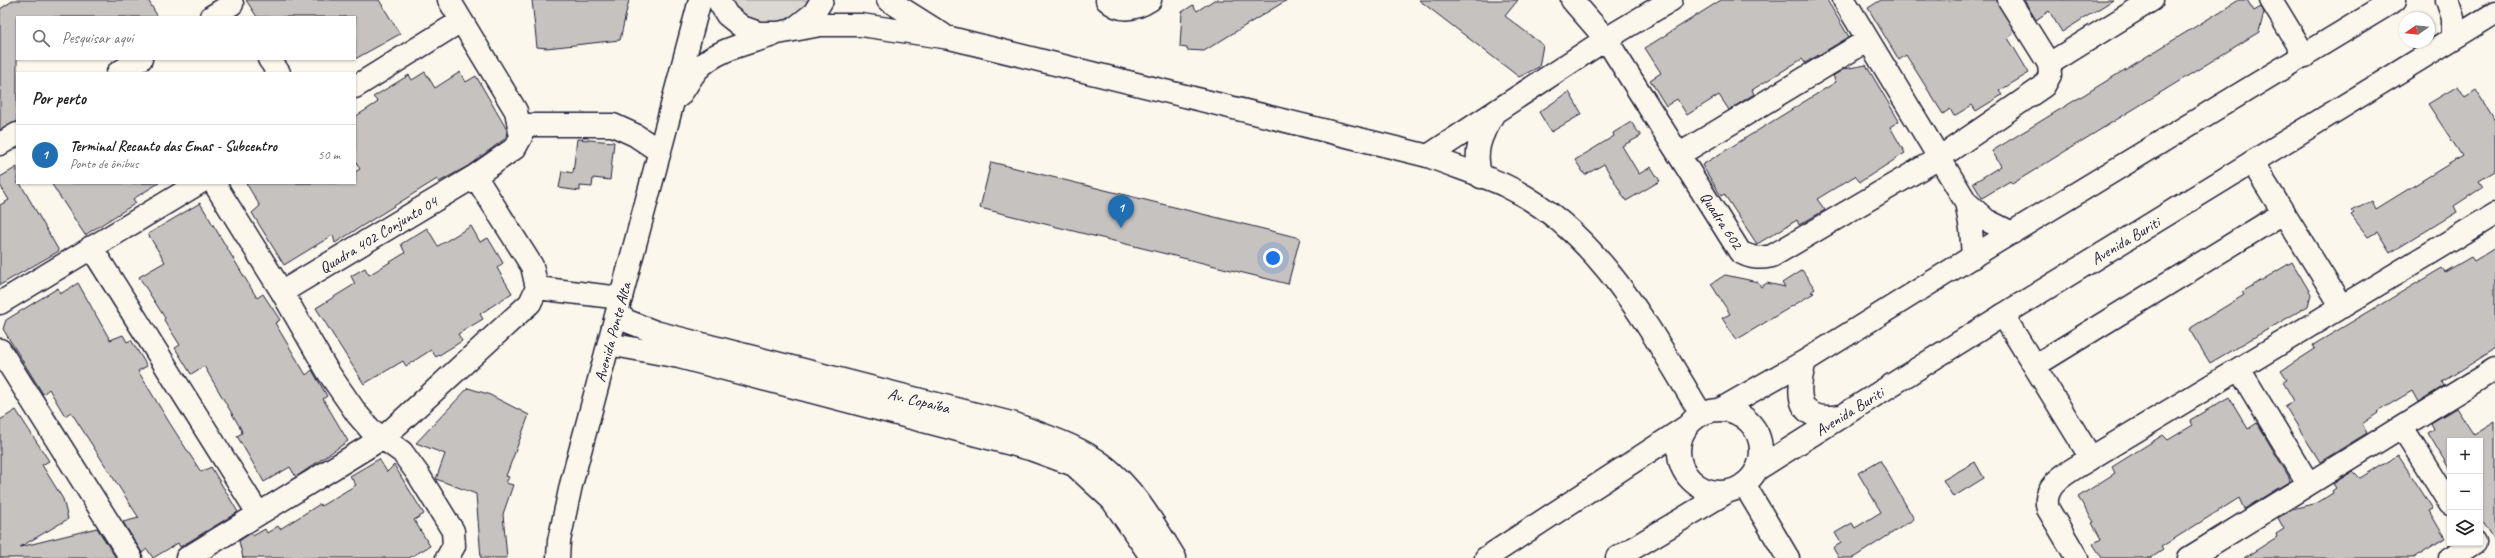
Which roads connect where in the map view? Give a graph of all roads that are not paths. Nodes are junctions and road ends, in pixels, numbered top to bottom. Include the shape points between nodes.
1 (449, 0) edge
2 (700, 0) edge
3 (718, 0) edge
4 (822, 0) edge
5 (888, 0) edge
6 (1107, 0) edge
7 (1150, 0) edge
8 (1572, 0) edge
9 (1671, 0) edge
10 (1844, 0) edge
11 (2009, 0) edge
12 (2152, 0) edge
13 (2271, 0) edge
14 (2395, 0) edge
15 (2448, 0) edge
16 (234, 7) edge
17 (2495, 13) edge
18 (213, 16) edge
19 (461, 21) junction
20 (785, 32) junction
21 (950, 38) junction
22 (2453, 38) junction
23 (1606, 39) junction
24 (1868, 40) junction
25 (2305, 56) junction
26 (139, 60) edge
27 (270, 60) edge
28 (2049, 64) junction
29 (120, 72) edge
30 (278, 72) edge
31 (356, 86) edge
32 (672, 107) junction
33 (1493, 115) junction
34 (520, 125) junction
35 (16, 135) edge
36 (0, 144) edge
37 (660, 151) junction
38 (1680, 154) junction
39 (1428, 156) junction
40 (1939, 158) junction
41 (2252, 162) junction
42 (475, 176) junction
43 (1480, 177) junction
44 (197, 184) edge
45 (215, 184) edge
46 (1966, 202) junction
47 (2283, 213) junction
48 (2495, 214) edge
49 (2012, 233) junction
50 (91, 247) junction
51 (1973, 257) junction
52 (537, 288) junction
53 (282, 292) junction
54 (0, 303) edge
55 (619, 306) junction
56 (2342, 307) junction
57 (2003, 315) junction
58 (609, 344) junction
59 (0, 350) edge
60 (1805, 361) junction
61 (2036, 365) junction
62 (2239, 369) junction
63 (2495, 369) edge
64 (1839, 416) junction
65 (1703, 417) junction
66 (2402, 427) junction
67 (384, 437) junction
68 (2091, 458) junction
69 (1742, 482) junction
70 (2308, 483) junction
71 (2447, 499) edge
72 (258, 513) junction
73 (2469, 546) edge
74 (2476, 546) edge
75 (2074, 557) edge
76 (131, 558) edge
77 (187, 558) edge
78 (447, 558) edge
79 (558, 558) edge
80 (1152, 558) edge
81 (1175, 558) edge
82 (1486, 558) edge
83 (1617, 558) edge
84 (1788, 558) edge
85 (2189, 558) edge
86 (2450, 558) edge
87 (2484, 558) edge

1 - 19 street
2 - 32 street, Avenida Ponte Alta via 673,94
3 - 20 street via 727,15 742,27 759,33
4 - 20 street via 803,24
5 - 21 street
6 - 7 street via 1120,8 1130,9
8 - 23 street, Quadra 602
9 - 23 street
10 - 24 street
11 - 28 street
12 - 28 street
13 - 25 street
14 - 25 street
15 - 22 street via 2453,18
16 - 18 street
17 - 22 street, Avenida Buriti
19 - 31 street
19 - 34 street via 516,111
20 - 21 street via 820,25 861,25
20 - 32 street, Avenida Ponte Alta via 749,42 713,58 690,79
21 - 39 street
22 - 41 street, Avenida Buriti
23 - 33 street
23 - 38 street, Quadra 602
24 - 38 street
24 - 40 street
25 - 49 street
26 - 29 street
27 - 30 street
28 - 40 street, Quadra 602 via 2050,76 2044,86
32 - 37 street, Avenida Ponte Alta
33 - 39 street
33 - 43 street via 1477,149 1476,163
34 - 37 street via 613,126 635,135
34 - 42 street, Quadra 402 Conjunto 04 via 521,137 515,148
35 - 36 street
37 - 55 street, Avenida Ponte Alta
38 - 40 street, Quadra 602 via 1740,252 1750,258 1772,256
39 - 43 street
40 - 46 street
41 - 47 street
41 - 57 street, Avenida Buriti
42 - 52 street via 532,266
42 - 53 street, Quadra 402 Conjunto 04
43 - 65 street via 1504,186 1539,206 1595,255 1622,289
44 - 50 street
45 - 53 street
46 - 49 street via 1986,220
46 - 51 street via 1972,228
47 - 56 street
47 - 61 street
48 - 56 street
49 - 51 street
50 - 54 street
50 - 72 street
51 - 60 street
52 - 55 street
52 - 67 street via 530,303
53 - 67 street via 328,372 357,414 370,429
55 - 58 street, Avenida Ponte Alta
55 - 81 street, Av. Copaíba via 626,321 655,332 1015,424 1070,447 1101,463 1119,479 1146,510
56 - 62 street
57 - 61 street
57 - 64 street, Avenida Buriti
58 - 79 street, Avenida Ponte Alta via 564,515
58 - 80 street, Av. Copaíba via 679,357 1030,449 1074,465 1112,500
59 - 76 street
60 - 64 street via 1799,384 1803,405 1816,416
60 - 65 street
61 - 68 street
62 - 68 street
62 - 70 street
63 - 66 street
64 - 69 street, Avenida Buriti
65 - 69 street via 1743,417 1755,430 1761,446 1760,458
65 - 69 street via 1680,440 1679,454 1682,467 1700,487 1713,492
65 - 82 street
66 - 70 street
66 - 71 street
67 - 72 street
67 - 78 street via 402,452 453,531 454,546
68 - 75 street via 2052,484 2045,501
69 - 83 street, Avenida Buriti
69 - 84 street
70 - 85 street
72 - 77 street
73 - 86 street
74 - 87 street

